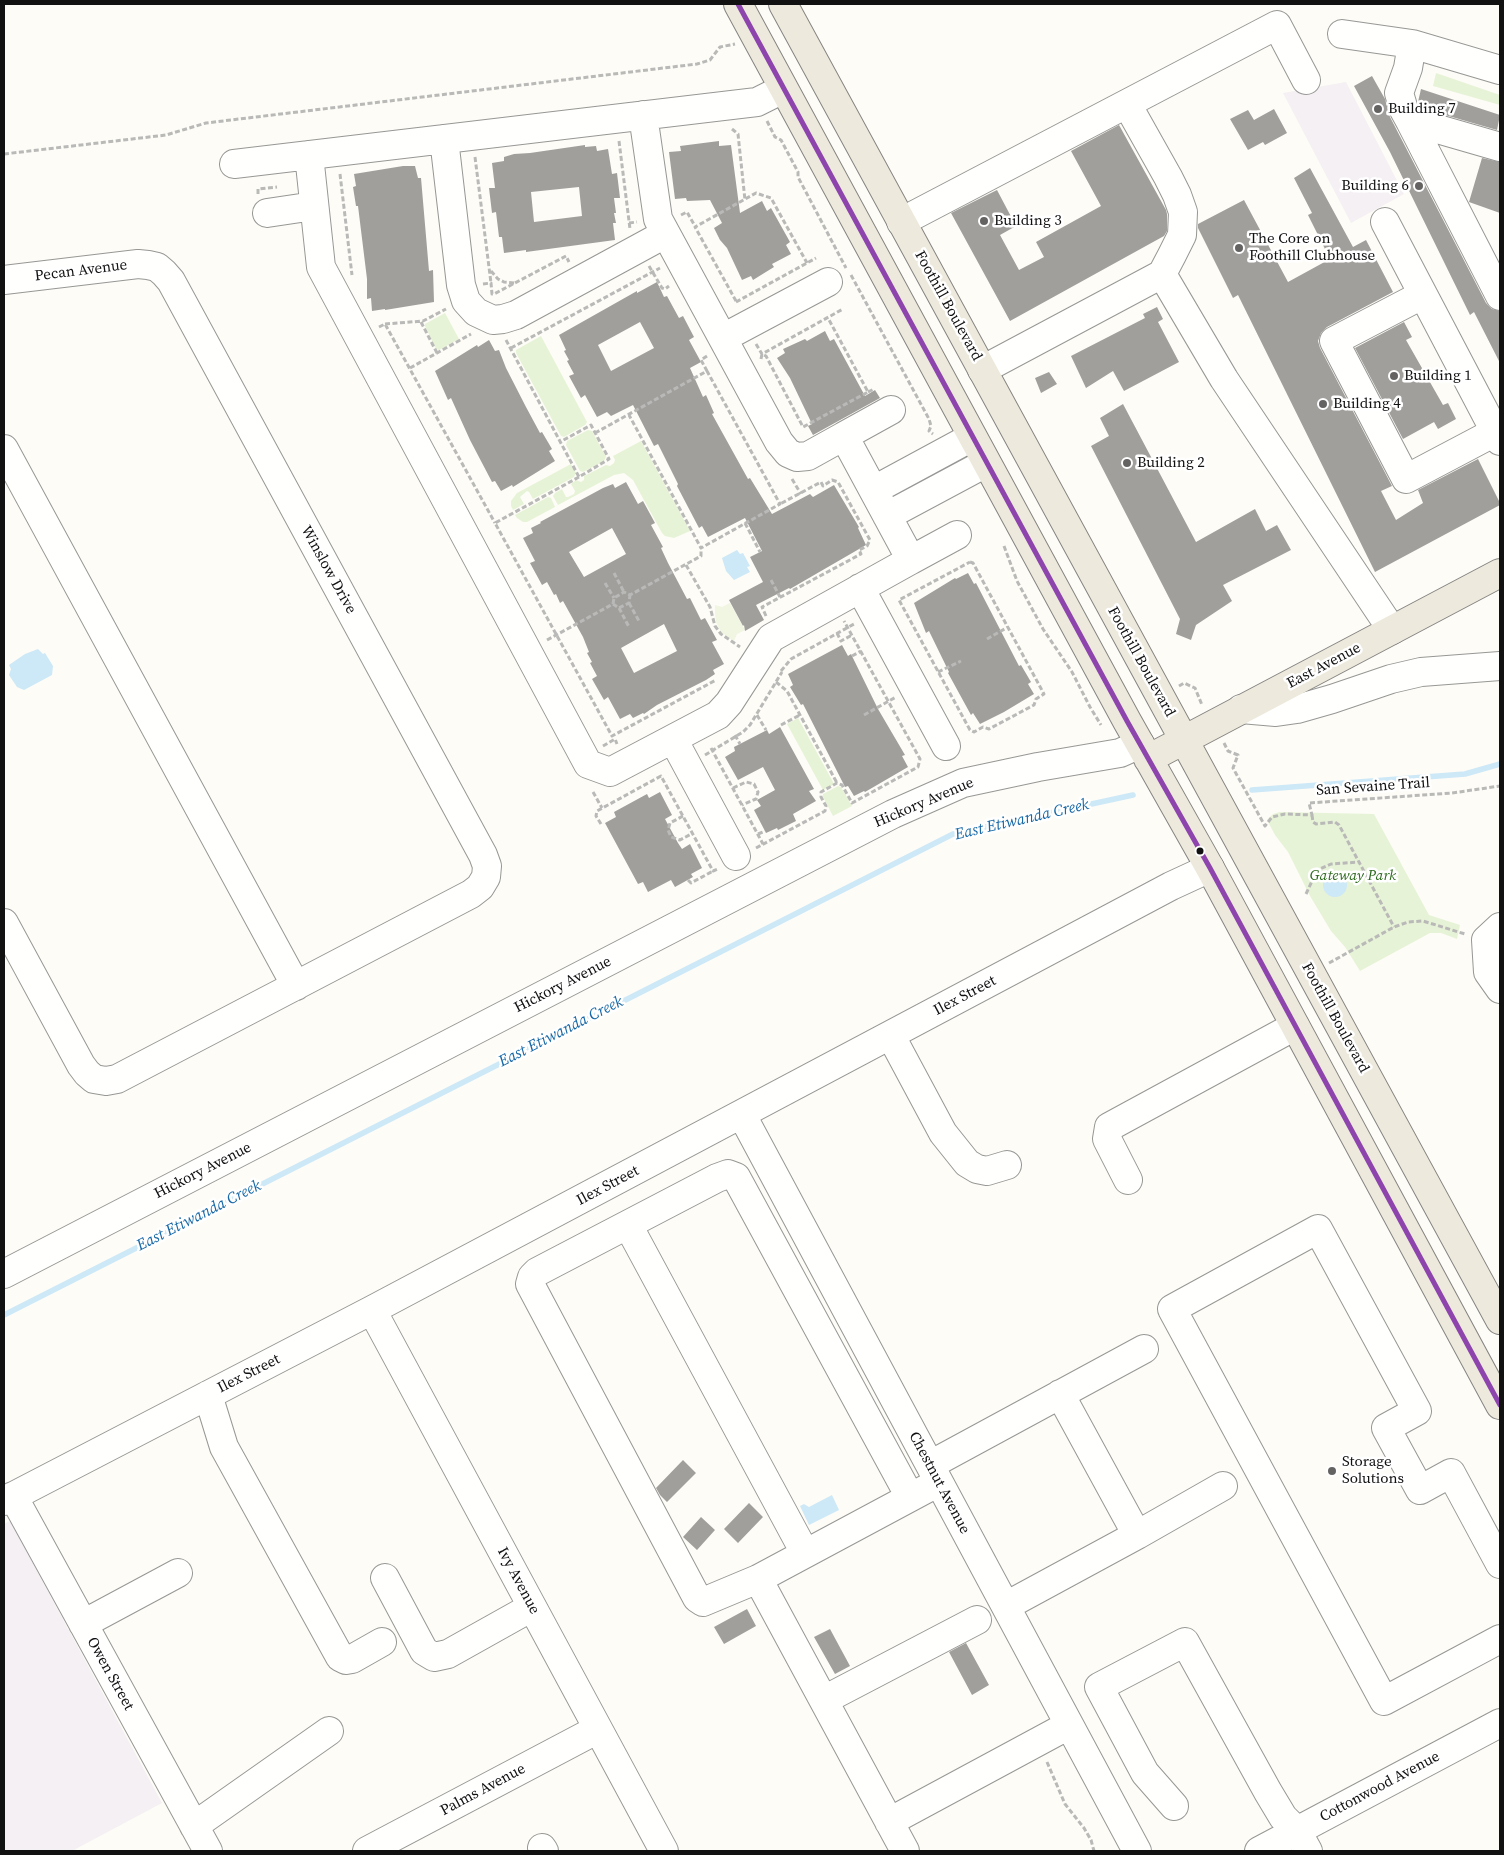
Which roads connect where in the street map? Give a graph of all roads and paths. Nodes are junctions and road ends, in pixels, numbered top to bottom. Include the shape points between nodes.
1 (738, 4) edge
2 (783, 4) edge
3 (1342, 34) dead end
4 (1412, 44) junction
5 (738, 52) dead end
6 (1500, 70) edge
7 (1306, 80) dead end
8 (783, 89) junction
9 (757, 102) junction
10 (1127, 104) junction
11 (727, 115) junction
12 (643, 116) junction
13 (1410, 121) junction
14 (618, 134) dead end
15 (444, 139) junction
16 (1500, 147) edge
17 (474, 150) dead end
18 (4, 154) edge
19 (309, 155) junction
20 (234, 164) dead end
21 (339, 165) dead end
22 (745, 200) junction
23 (314, 206) junction
24 (267, 212) dead end
25 (901, 222) junction
26 (1384, 222) dead end
27 (629, 223) junction
28 (661, 225) junction
29 (696, 228) junction
30 (631, 235) dead end
31 (816, 258) dead end
32 (807, 263) junction
33 (488, 266) junction
34 (157, 267) joint
35 (661, 268) dead end
36 (1162, 274) junction
37 (352, 278) dead end
38 (4, 280) edge
39 (516, 282) dead end
40 (828, 282) dead end
41 (491, 283) dead end
42 (1422, 294) junction
43 (1500, 296) edge
44 (453, 305) dead end
45 (843, 309) dead end
46 (828, 318) junction
47 (420, 321) junction
48 (385, 324) junction
49 (372, 330) dead end
50 (502, 332) dead end
51 (472, 334) dead end
52 (723, 338) junction
53 (753, 339) dead end
54 (511, 348) junction
55 (437, 353) junction
56 (762, 354) junction
57 (410, 368) junction
58 (982, 370) junction
59 (874, 389) dead end
60 (868, 392) junction
61 (891, 410) dead end
62 (629, 414) junction
63 (929, 431) dead end
64 (595, 433) junction
65 (844, 436) junction
66 (972, 437) junction
67 (1498, 437) edge
68 (560, 442) junction
69 (4, 449) edge
70 (986, 463) junction
71 (579, 477) junction
72 (792, 478) dead end
73 (870, 485) junction
74 (800, 494) junction
75 (780, 504) junction
76 (887, 516) junction
77 (495, 523) junction
78 (745, 524) junction
79 (957, 535) dead end
80 (1003, 542) dead end
81 (701, 548) junction
82 (760, 552) dead end
83 (911, 560) junction
84 (686, 565) junction
85 (614, 573) dead end
86 (1500, 573) edge
87 (771, 580) dead end
88 (605, 583) dead end
89 (860, 588) junction
90 (624, 592) junction
91 (630, 595) junction
92 (780, 597) junction
93 (614, 598) junction
94 (629, 603) junction
95 (613, 604) junction
96 (618, 608) junction
97 (840, 613) dead end
98 (640, 621) dead end
99 (769, 621) dead end
100 (856, 623) dead end
101 (629, 627) dead end
102 (1008, 627) junction
103 (848, 628) junction
104 (1392, 630) junction
105 (837, 634) junction
106 (556, 635) junction
107 (852, 635) junction
108 (987, 639) dead end
109 (541, 643) dead end
110 (746, 650) dead end
111 (861, 651) junction
112 (852, 656) dead end
113 (961, 660) dead end
114 (1500, 666) edge
115 (775, 667) dead end
116 (938, 672) junction
117 (718, 679) dead end
118 (776, 682) dead end
119 (1173, 690) dead end
120 (1198, 699) dead end
121 (888, 701) junction
122 (1241, 709) junction
123 (757, 715) dead end
124 (800, 715) junction
125 (864, 715) dead end
126 (781, 725) dead end
127 (1104, 728) dead end
128 (766, 730) dead end
129 (735, 736) dead end
130 (672, 739) junction
131 (1184, 740) junction
132 (740, 744) dead end
133 (946, 746) dead end
134 (711, 749) dead end
135 (1228, 750) dead end
136 (1144, 752) junction
137 (837, 783) junction
138 (1500, 786) edge
139 (733, 788) junction
140 (593, 792) dead end
141 (742, 805) junction
142 (602, 808) junction
143 (1312, 815) junction
144 (683, 816) junction
145 (601, 824) dead end
146 (785, 827) dead end
147 (765, 831) dead end
148 (787, 831) junction
149 (693, 833) junction
150 (758, 834) junction
151 (763, 844) junction
152 (735, 859) junction
153 (1359, 862) junction
154 (1210, 868) junction
155 (713, 871) junction
156 (688, 880) dead end
157 (1306, 894) dead end
158 (4, 923) edge
159 (1394, 926) junction
160 (1500, 927) edge
161 (1461, 933) dead end
162 (1311, 973) junction
163 (296, 986) junction
164 (1500, 990) edge
165 (1295, 1026) junction
166 (890, 1036) junction
167 (742, 1115) junction
168 (1007, 1165) dead end
169 (1128, 1180) dead end
170 (628, 1225) junction
171 (4, 1274) edge
172 (372, 1310) junction
173 (1500, 1320) edge
174 (1144, 1349) dead end
175 (1060, 1394) junction
176 (208, 1395) junction
177 (1500, 1405) edge
178 (934, 1474) junction
179 (1223, 1486) dead end
180 (910, 1497) junction
181 (8, 1498) edge
182 (1137, 1535) junction
183 (805, 1554) junction
184 (1500, 1564) edge
185 (178, 1573) dead end
186 (385, 1578) dead end
187 (758, 1579) junction
188 (1006, 1606) junction
189 (532, 1607) junction
190 (977, 1620) dead end
191 (83, 1624) junction
192 (1500, 1639) edge
193 (382, 1642) dead end
194 (824, 1700) junction
195 (1500, 1723) edge
196 (1069, 1725) junction
197 (598, 1729) junction
198 (330, 1731) dead end
199 (1124, 1734) junction
200 (1037, 1743) junction
201 (1084, 1754) junction
202 (1174, 1806) dead end
203 (889, 1822) junction
204 (194, 1826) junction
205 (1302, 1841) edge
206 (208, 1851) edge
207 (368, 1851) edge
208 (664, 1851) edge
209 (905, 1851) edge
210 (1094, 1851) edge
211 (1136, 1851) edge
212 (1259, 1851) edge

1 - 8 main road
2 - 25 main road, Foothill Boulevard
3 - 4 street
4 - 6 street
4 - 13 street via 1399,93
5 - 18 path via 734,44 720,47 710,60 697,64 206,123 166,135
7 - 10 street via 1277,25
8 - 9 street
8 - 66 main road
9 - 11 street
9 - 63 path via 775,137 781,140 802,186 929,419 932,426
10 - 25 street
10 - 36 street via 1168,177 1183,212 1182,235
11 - 12 street
11 - 22 path via 738,134
12 - 15 street
12 - 28 street
13 - 16 street
13 - 43 street
14 - 27 path
15 - 19 street
15 - 28 street via 461,285 466,301 476,312 493,320 516,315
17 - 33 path
19 - 20 street
19 - 23 street
21 - 37 path
22 - 29 path
22 - 32 path via 756,194 771,198
23 - 24 street
23 - 130 street via 321,267 588,764 610,772
25 - 58 main road, Foothill Boulevard
26 - 42 street
27 - 28 path
27 - 30 path
28 - 29 path via 687,212
28 - 52 street
29 - 32 path via 735,303
31 - 32 path
33 - 39 path via 498,279
33 - 41 path
34 - 38 street, Pecan Avenue via 138,264
34 - 163 street, Winslow Drive via 171,281 487,866 486,877 472,894
35 - 54 path
36 - 58 street
36 - 104 street via 1224,379
40 - 52 street
42 - 67 street
42 - 67 street via 1334,341 1406,479
44 - 47 path
45 - 46 path
46 - 56 path
46 - 60 path
47 - 48 path
47 - 55 path
48 - 49 path
48 - 57 path
50 - 54 path
51 - 55 path
52 - 65 street via 788,453 796,457 808,456
53 - 56 path
54 - 68 path
55 - 57 path
56 - 60 path via 766,356 803,427
57 - 77 path
58 - 131 main road, Foothill Boulevard
59 - 60 path
61 - 65 street
62 - 64 path
62 - 75 path via 707,371
62 - 81 path
64 - 68 path via 591,425
64 - 71 path via 608,459
65 - 73 street
66 - 70 main road
66 - 73 street via 929,460
68 - 71 path
69 - 163 street
70 - 76 street
70 - 136 main road
71 - 77 path
72 - 74 path
73 - 76 street
74 - 75 path
74 - 92 path via 821,482 823,486 832,480 838,482 870,540 867,546 858,550 861,554
75 - 78 path
76 - 83 street
77 - 106 path
78 - 81 path
78 - 82 path
79 - 83 street
80 - 127 path via 1017,581
81 - 84 path via 700,556
83 - 89 street
84 - 91 path
84 - 110 path via 710,607 715,626 721,634
85 - 90 path
86 - 104 main road, East Avenue
87 - 92 path
88 - 93 path
89 - 130 street via 771,638 718,715
89 - 133 street
90 - 91 path
90 - 93 path
91 - 94 path
92 - 99 path via 762,608
93 - 95 path
94 - 96 path
94 - 98 path
95 - 96 path
95 - 106 path
96 - 101 path
97 - 103 path
100 - 103 path
102 - 108 path
102 - 116 path via 1044,694 1036,699 1034,705 989,729 983,727 974,732
102 - 116 path via 974,563 970,562 899,600
103 - 105 path
103 - 107 path
104 - 122 main road, East Avenue
105 - 107 path via 841,640
105 - 115 path via 791,659 782,672
106 - 109 path
106 - 117 path via 614,738
107 - 111 path
111 - 112 path
111 - 121 path
113 - 116 path
114 - 122 street via 1421,672 1297,709 1276,712
118 - 124 path via 787,690
119 - 120 path via 1184,684 1195,688
121 - 125 path
121 - 137 path via 920,759 918,767 852,803 842,785
122 - 131 main road, East Avenue
123 - 128 path
124 - 126 path
124 - 137 path
129 - 132 path
130 - 152 street
131 - 136 main road, East Avenue
131 - 162 main road, Foothill Boulevard
134 - 139 path
135 - 143 path, San Sevaine Trail via 1238,755 1232,768 1266,826 1272,817
136 - 154 main road
136 - 171 street, Hickory Avenue via 1120,752 963,783 893,814
137 - 148 path via 821,792 825,811
138 - 143 path, San Sevaine Trail via 1452,793 1309,803
139 - 141 path
139 - 141 path via 746,782 754,784 758,792 756,799
140 - 142 path
141 - 150 path
142 - 144 path via 661,776
142 - 145 path via 596,816
143 - 153 path via 1312,822 1316,824 1335,822 1339,825
144 - 149 path
144 - 149 path via 670,823 671,837 680,840
146 - 148 path
147 - 150 path
148 - 151 path
149 - 155 path
150 - 151 path
151 - 152 path
152 - 155 path
153 - 157 path via 1331,864 1320,869
153 - 159 path
154 - 165 main road
154 - 166 street, Ilex Street
155 - 156 path via 692,883
158 - 163 street via 81,1065 94,1079 117,1079
159 - 161 path via 1423,921
159 - 162 path
160 - 164 street via 1486,940 1488,972
162 - 173 main road, Foothill Boulevard
165 - 169 street via 1109,1127 1107,1139
165 - 177 main road
166 - 167 street, Ilex Street
166 - 168 street via 943,1133 967,1163 987,1172
167 - 172 street, Ilex Street
167 - 178 street, Chestnut Avenue
170 - 180 street via 717,1178 728,1174 736,1178
170 - 183 street
170 - 187 street via 537,1272 530,1284 697,1598 703,1602
172 - 176 street, Ilex Street
172 - 189 street, Ivy Avenue
174 - 175 street
175 - 178 street
175 - 182 street
176 - 181 street, Ilex Street
176 - 193 street via 224,1447 340,1657 352,1659
178 - 180 street
178 - 188 street, Chestnut Avenue
179 - 182 street
180 - 183 street
181 - 191 street, Owen Street
182 - 188 street
183 - 187 street
184 - 192 street via 1451,1473 1420,1490 1386,1428 1417,1410 1318,1229 1172,1309 1384,1701
185 - 191 street
186 - 189 street via 424,1651 434,1657 448,1654
187 - 194 street
188 - 196 street, Chestnut Avenue
189 - 197 street, Ivy Avenue
190 - 194 street
191 - 204 street, Owen Street
194 - 203 street
195 - 205 street, Cottonwood Avenue
196 - 200 street
196 - 201 street, Chestnut Avenue
197 - 207 street, Palms Avenue
197 - 208 street, Ivy Avenue
198 - 204 street
199 - 201 street
199 - 202 street via 1144,1772
199 - 205 street via 1098,1687 1185,1642 1268,1792
200 - 203 street
200 - 210 path via 1064,1804 1084,1828
201 - 211 street, Chestnut Avenue
203 - 209 street
204 - 206 street, Owen Street
205 - 212 street, Cottonwood Avenue

